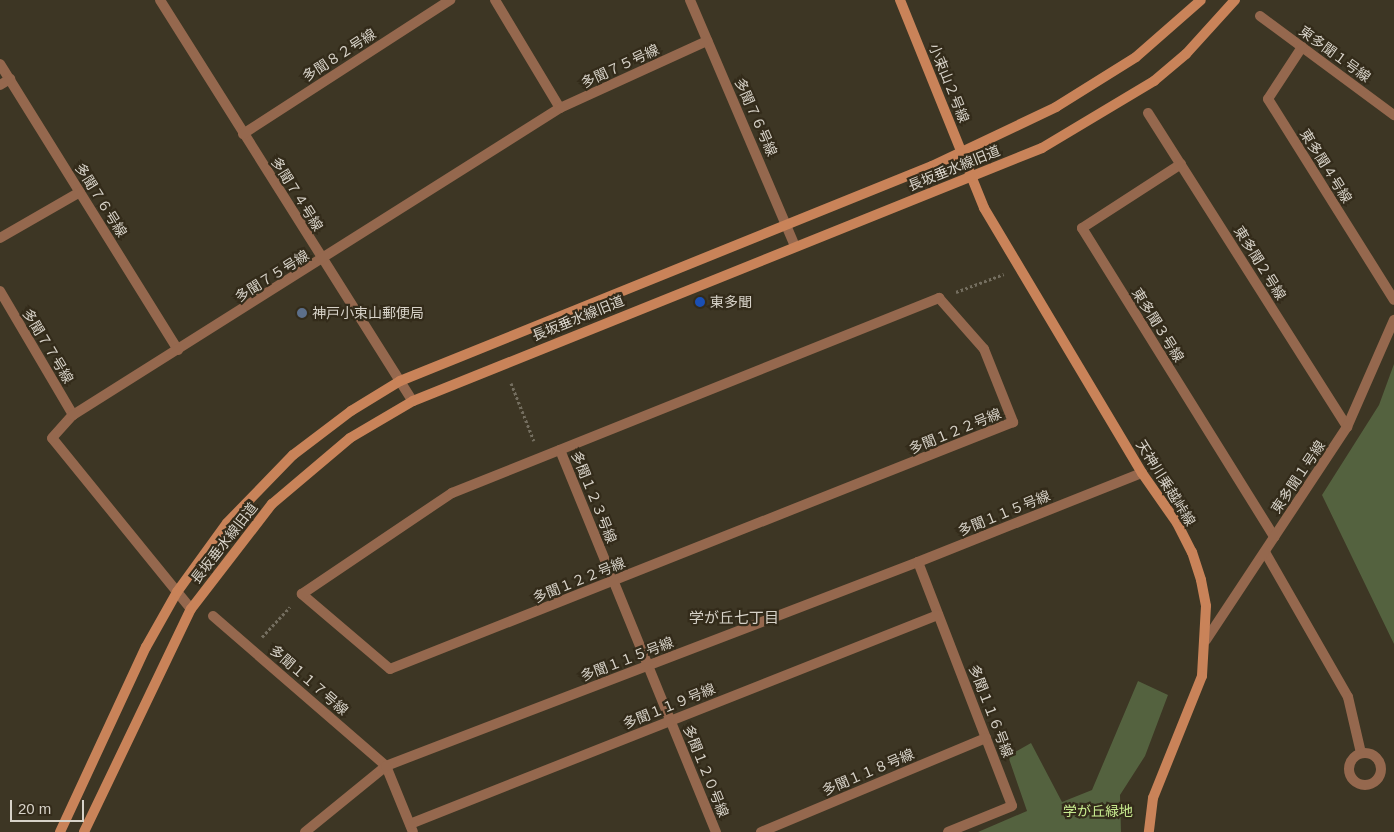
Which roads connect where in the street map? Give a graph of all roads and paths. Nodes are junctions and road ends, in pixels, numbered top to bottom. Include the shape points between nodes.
1 (160, 0) edge
2 (450, 0) edge
3 (495, 0) edge
4 (690, 0) edge
5 (900, 0) edge
6 (1201, 0) edge
7 (1235, 0) edge
8 (1260, 16) dead end
9 (707, 41) junction
10 (1302, 47) junction
11 (0, 64) edge
12 (10, 79) junction
13 (0, 85) edge
14 (560, 108) junction
15 (1148, 112) dead end
16 (1394, 115) edge
17 (243, 134) junction
18 (962, 151) junction
19 (1181, 164) junction
20 (972, 177) junction
21 (80, 192) junction
22 (788, 224) junction
23 (0, 238) edge
24 (795, 246) junction
25 (322, 261) junction
26 (1020, 268) junction
27 (0, 291) edge
28 (939, 298) junction
29 (1394, 300) edge
30 (1394, 320) edge
31 (178, 350) junction
32 (400, 381) junction
33 (511, 384) dead end
34 (413, 401) junction
35 (73, 415) junction
36 (1348, 427) junction
37 (560, 450) junction
38 (540, 458) junction
39 (1142, 473) junction
40 (1274, 537) junction
41 (1265, 552) junction
42 (918, 562) junction
43 (613, 581) junction
44 (177, 592) junction
45 (302, 594) junction
46 (191, 609) junction
47 (938, 615) junction
48 (213, 616) dead end
49 (1206, 640) junction
50 (252, 649) junction
51 (647, 666) junction
52 (670, 721) junction
53 (986, 738) junction
54 (1361, 753) dead end
55 (386, 766) junction
56 (412, 828) edge
57 (60, 832) edge
58 (84, 832) edge
59 (305, 832) edge
60 (716, 832) edge
61 (761, 832) edge
62 (948, 832) edge
63 (1149, 832) edge

1 - 17 street, 多聞７４号線
2 - 17 street, 多聞８２号線
3 - 14 street
4 - 9 street, 多聞７６号線
5 - 18 street, 小束山２号線
6 - 18 street, 長坂垂水線旧道 via 1162,36 1097,82 1056,107
7 - 20 street, 長坂垂水線旧道 via 1186,54 1123,102 1042,148
8 - 10 street, 東多聞１号線
9 - 14 street, 多聞７５号線
9 - 22 street, 多聞７６号線
10 - 16 street, 東多聞１号線
10 - 29 street, 東多聞４号線 via 1268,100
11 - 12 street, 多聞７６号線
12 - 13 street
12 - 21 street, 多聞７６号線
14 - 25 street, 多聞７５号線
15 - 19 street, 東多聞２号線
17 - 25 street, 多聞７４号線
18 - 20 street, 小束山２号線
18 - 22 street, 長坂垂水線旧道
19 - 36 street, 東多聞２号線
19 - 40 street, 東多聞３号線 via 1082,228
20 - 24 street, 長坂垂水線旧道
20 - 26 street, 天神川乗越峠線 via 984,208
21 - 23 street
21 - 31 street, 多聞７６号線
22 - 24 street, 多聞７６号線
22 - 32 street, 長坂垂水線旧道
24 - 34 street, 長坂垂水線旧道
25 - 31 street, 多聞７５号線
25 - 32 street, 多聞７４号線
26 - 28 path
26 - 39 street, 天神川乗越峠線
27 - 35 street, 多聞７７号線
28 - 37 street
28 - 43 street, 多聞１２２号線 via 984,349 1013,422
30 - 36 street, 東多聞１号線
31 - 35 street, 多聞７５号線
32 - 34 street, 多聞７４号線
32 - 44 street, 長坂垂水線旧道 via 292,455 226,523
33 - 38 path
34 - 46 street, 長坂垂水線旧道 via 350,438 272,504
35 - 44 street, 多聞７５号線 via 52,438
36 - 40 street, 東多聞１号線
37 - 38 street
37 - 43 street, 多聞１２３号線
38 - 45 street via 452,494
39 - 42 street, 多聞１１５号線
39 - 49 street, 天神川乗越峠線 via 1192,552 1206,606
40 - 41 street, 東多聞１号線
41 - 49 street, 東多聞１号線
41 - 54 street via 1348,697
42 - 47 street, 多聞１１６号線
42 - 51 street, 多聞１１５号線
43 - 45 street, 多聞１２２号線 via 390,669
43 - 51 street, 多聞１２３号線
44 - 46 street, 多聞７５号線
44 - 57 street, 長坂垂水線旧道 via 146,647
45 - 50 path
46 - 58 street, 長坂垂水線旧道
47 - 52 street, 多聞１１９号線
47 - 53 street, 多聞１１６号線
48 - 50 street, 多聞１１７号線
49 - 63 street, 天神川乗越峠線 via 1198,685 1153,798
50 - 55 street, 多聞１１７号線
51 - 52 street, 多聞１２０号線
51 - 55 street, 多聞１１５号線
52 - 56 street, 多聞１１９号線
52 - 60 street, 多聞１２０号線
53 - 61 street, 多聞１１８号線
53 - 62 street, 多聞１１６号線 via 1012,806
55 - 56 street
55 - 59 street, 多聞１１５号線

